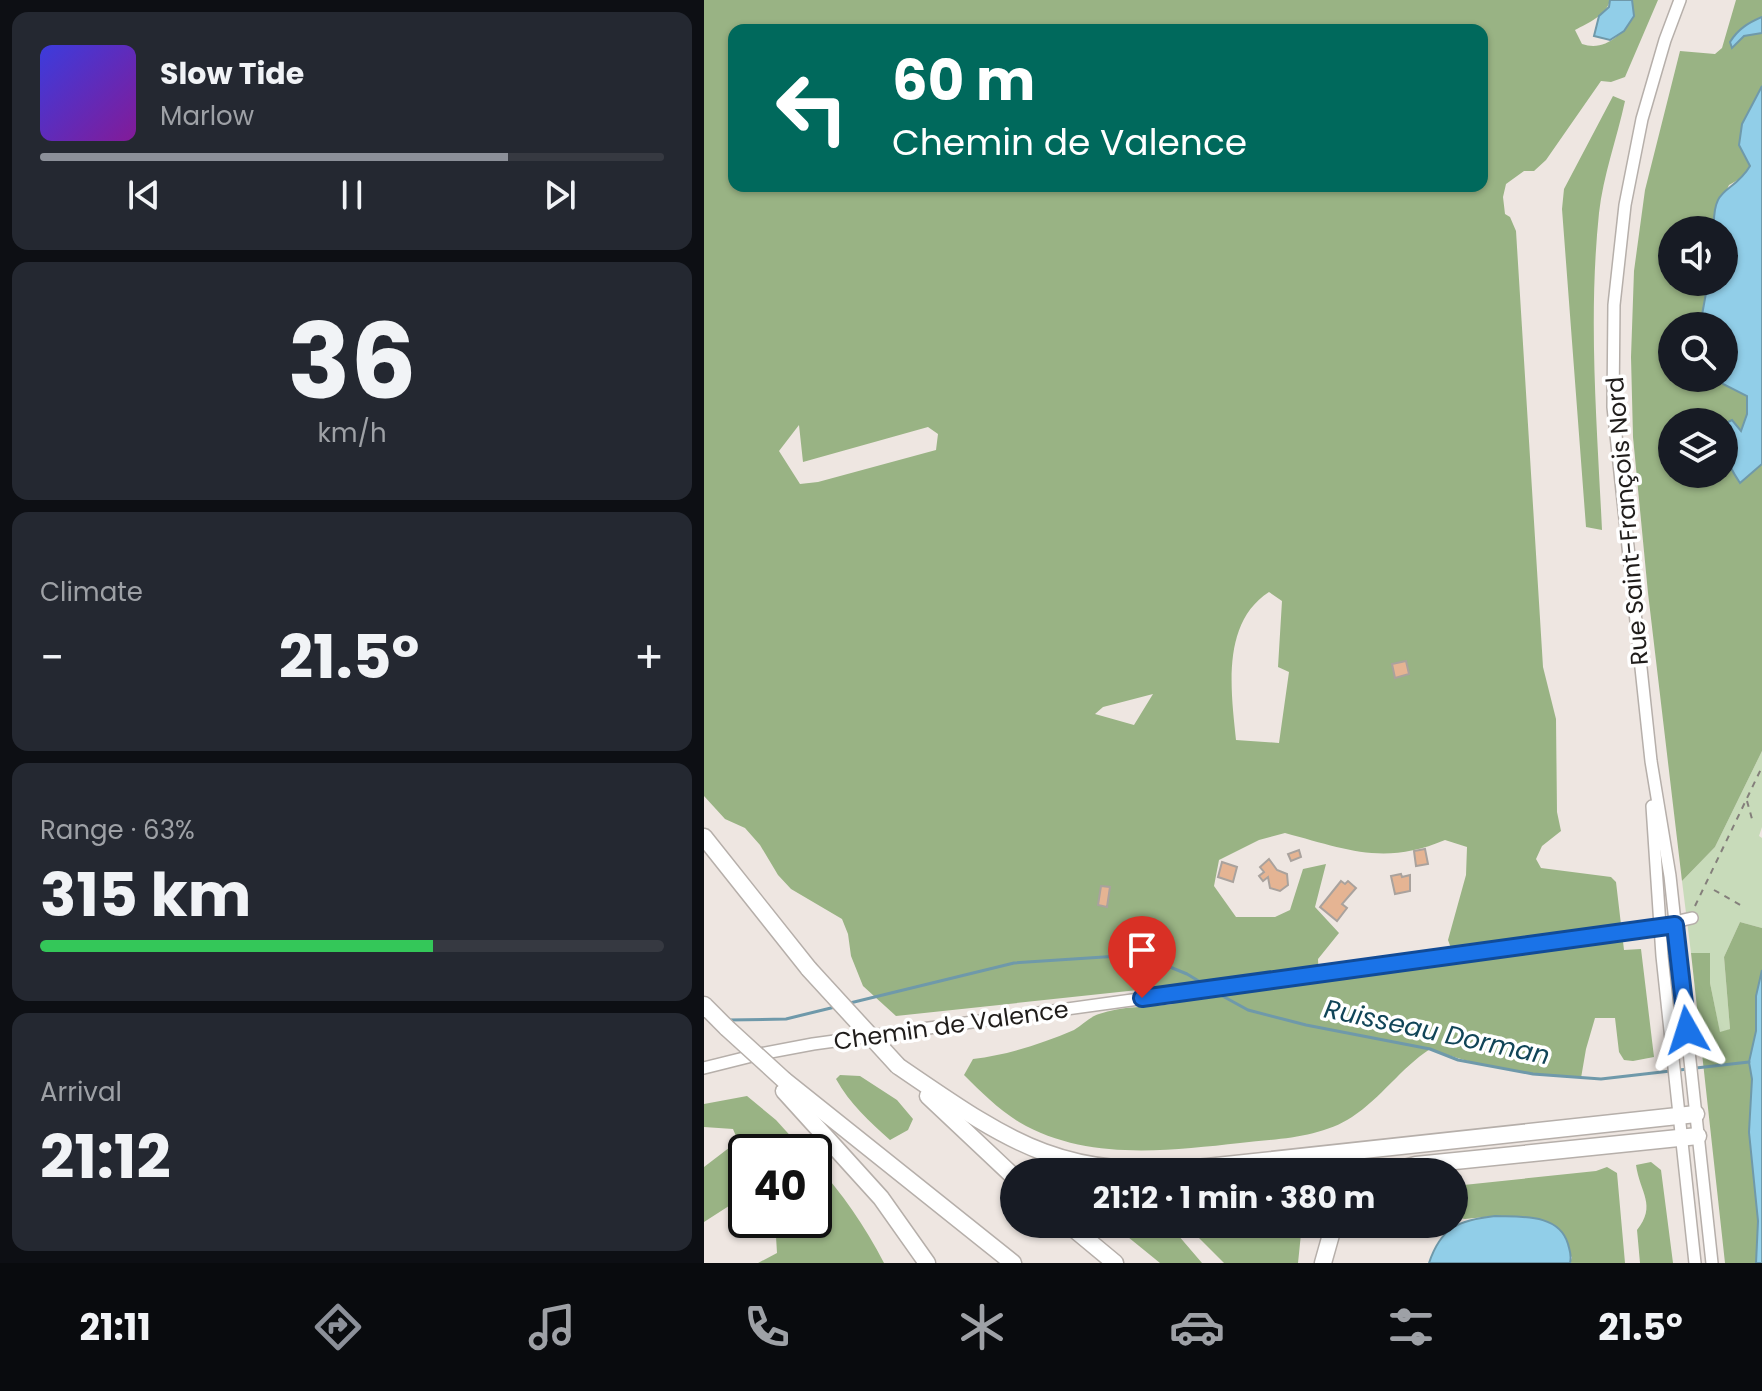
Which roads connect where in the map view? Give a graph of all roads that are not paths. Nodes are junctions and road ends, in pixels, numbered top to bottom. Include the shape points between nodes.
1 (1680, 0) edge
2 (1651, 761) junction
3 (704, 837) edge
4 (1692, 918) dead end
5 (1675, 925) junction
6 (1659, 927) junction
7 (704, 1005) edge
8 (898, 1066) junction
9 (704, 1068) edge
10 (779, 1080) junction
11 (1687, 1115) junction
12 (1690, 1137) junction
13 (1468, 1159) edge
14 (1000, 1164) edge
15 (1085, 1238) edge
16 (1330, 1238) edge
17 (927, 1263) edge
18 (1013, 1263) edge
19 (1115, 1263) edge
20 (1323, 1263) edge
21 (1695, 1263) edge
22 (1712, 1263) edge

1 - 2 street, Rue Saint-François Nord via 1634,158 1618,257 1612,354 1616,452
2 - 5 street, Rue Saint-François Nord
2 - 6 street, Rue Saint-François Nord
3 - 8 highway, bridge via 809,969
4 - 5 street, Chemin de Valence
5 - 6 street, Chemin de Valence
5 - 11 street, Rue Saint-François Nord via 1692,1079
6 - 9 street, Chemin de Valence via 799,1046
6 - 11 street, Rue Saint-François Nord via 1675,1080
7 - 10 highway, bridge
8 - 11 highway via 981,1123 1035,1151 1129,1170 1199,1168
8 - 14 highway
10 - 17 highway via 881,1198
10 - 18 highway
11 - 12 street, Rue Saint-François Nord
12 - 13 highway
12 - 21 street, Rue Saint-François Nord
12 - 22 street, Rue Saint-François Nord
15 - 19 highway
16 - 20 highway

